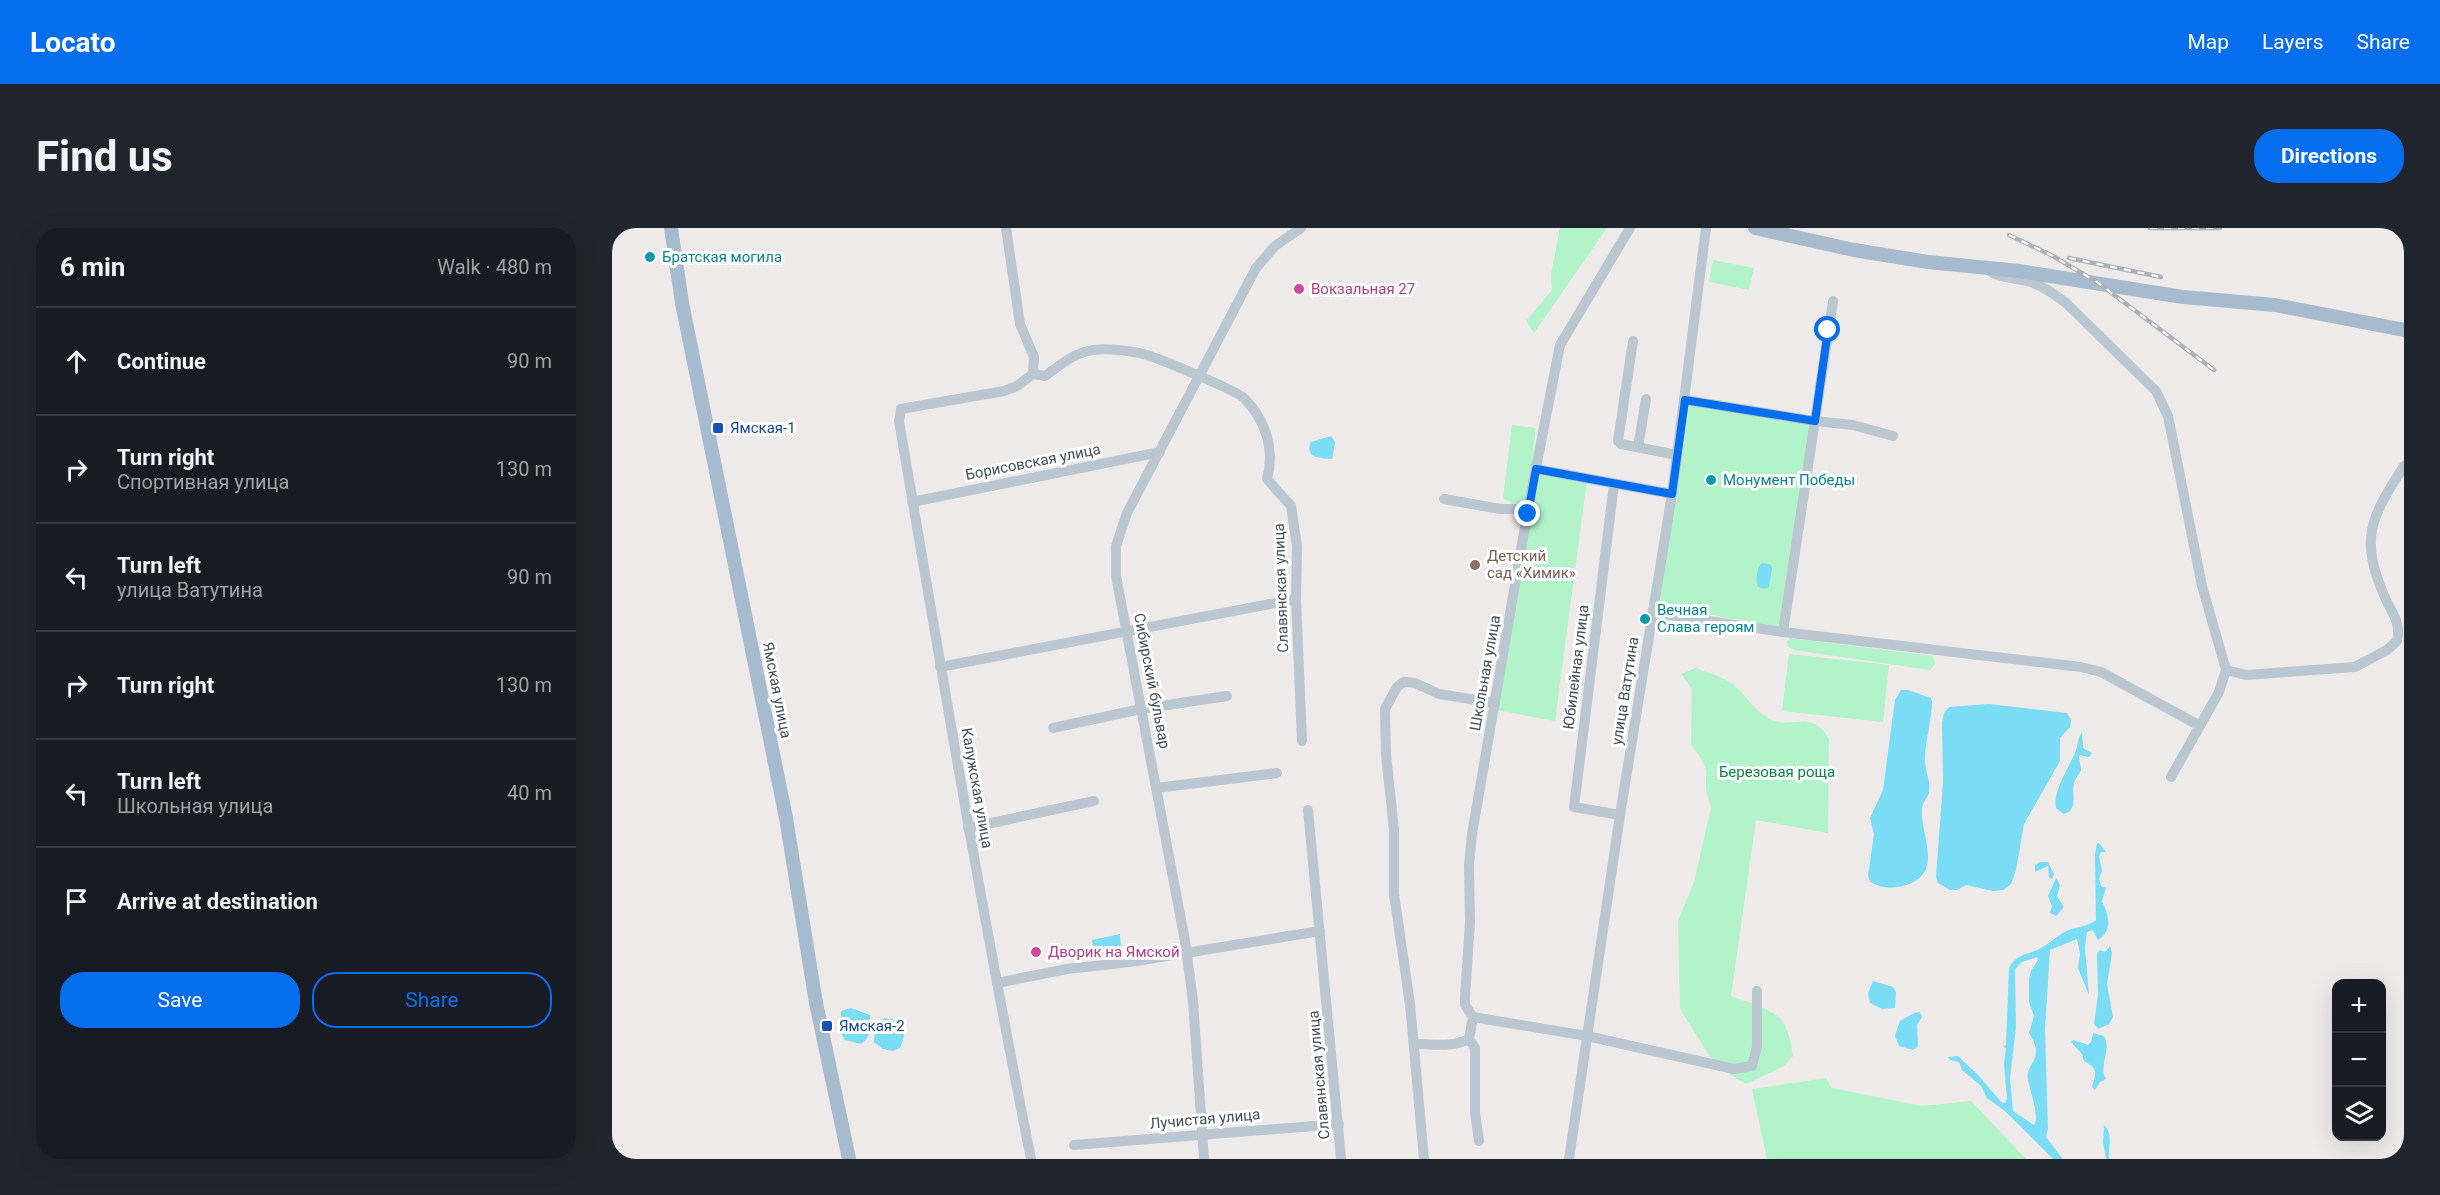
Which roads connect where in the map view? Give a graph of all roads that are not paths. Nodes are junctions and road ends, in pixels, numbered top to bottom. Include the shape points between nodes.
1 (671, 228) edge
2 (1006, 228) edge
3 (1301, 228) edge
4 (1630, 228) edge
5 (1706, 228) edge
6 (1755, 228) edge
7 (1986, 268) junction
8 (1833, 301) dead end
9 (2404, 330) edge
10 (1633, 341) dead end
11 (1033, 374) junction
12 (1199, 376) junction
13 (1646, 399) dead end
14 (1685, 400) junction
15 (899, 421) joint
16 (1815, 421) junction
17 (1893, 436) dead end
18 (1638, 447) junction
19 (1160, 452) junction
20 (1677, 455) junction
21 (2404, 465) edge
22 (1536, 469) junction
23 (1614, 484) junction
24 (1672, 494) junction
25 (1444, 499) dead end
26 (912, 502) junction
27 (1528, 509) junction
28 (1296, 599) junction
29 (1653, 613) junction
30 (1784, 632) junction
31 (1127, 633) junction
32 (940, 667) junction
33 (2226, 670) junction
34 (1227, 696) dead end
35 (1495, 703) junction
36 (1141, 709) junction
37 (2200, 726) junction
38 (1053, 728) dead end
39 (1302, 741) dead end
40 (1276, 773) dead end
41 (2172, 777) dead end
42 (1156, 788) junction
43 (1094, 801) dead end
44 (1308, 810) dead end
45 (1620, 815) junction
46 (968, 828) junction
47 (1320, 931) junction
48 (1186, 953) junction
49 (997, 983) junction
50 (1757, 991) dead end
51 (1473, 1017) junction
52 (1587, 1036) junction
53 (1469, 1039) junction
54 (1414, 1044) junction
55 (1339, 1124) junction
56 (1202, 1135) junction
57 (1479, 1142) dead end
58 (1074, 1145) dead end
59 (849, 1159) edge
60 (1031, 1159) edge
61 (1204, 1159) edge
62 (1341, 1159) edge
63 (1424, 1159) edge
64 (1569, 1159) edge

1 - 59 main road, Ямская улица via 682,303 786,818 816,1003
2 - 11 street via 1020,324 1034,357
3 - 12 street, Сибирский бульвар via 1275,246 1256,268
4 - 22 street, Школьная улица via 1560,345
5 - 14 street, улица Ватутина
6 - 7 main road via 1854,250
7 - 9 main road via 2183,297 2275,304
7 - 33 street via 1994,276 2028,281 2050,290 2156,391 2169,416 2202,586
8 - 16 street
10 - 18 street via 1617,439
11 - 12 street, Славянская улица via 1045,376 1071,358 1109,348 1142,353
11 - 15 street, Славянская улица via 1017,386 990,395 901,409
12 - 19 street, Сибирский бульвар
12 - 28 street, Славянская улица via 1244,397 1267,433 1271,464 1267,479 1291,506 1297,546
13 - 18 street
14 - 16 street
14 - 20 street, улица Ватутина
15 - 26 street, Калужская улица
16 - 17 street via 1853,425
16 - 30 street
18 - 20 street
19 - 26 street, Борисовская улица
19 - 31 street, Сибирский бульвар via 1127,513 1116,546 1116,576
20 - 24 street, улица Ватутина
21 - 33 street via 2372,521 2369,534 2382,590 2398,624 2397,641 2355,667 2246,675
22 - 23 street
22 - 27 street, Школьная улица
23 - 24 street
23 - 45 street, Юбилейная улица via 1574,807
24 - 29 street, улица Ватутина
25 - 27 street via 1500,509
26 - 32 street, Калужская улица
27 - 35 street, Школьная улица
28 - 31 street
28 - 39 street, Славянская улица
29 - 30 street
29 - 45 street, улица Ватутина
30 - 37 street via 2081,667 2101,672
31 - 32 street
31 - 36 street, Сибирский бульвар
32 - 46 street, Калужская улица
33 - 37 street via 2219,693
34 - 36 street
35 - 51 street, Школьная улица via 1470,855 1465,1005
35 - 54 street via 1439,694 1404,682 1385,709 1394,830 1394,894
36 - 38 street
36 - 42 street, Сибирский бульвар
37 - 41 street
40 - 42 street
42 - 48 street, Сибирский бульвар
43 - 46 street
44 - 47 street, Славянская улица
45 - 52 street, улица Ватутина
46 - 49 street, Калужская улица
47 - 48 street
47 - 55 street, Славянская улица
48 - 49 street
48 - 56 street, Сибирский бульвар
49 - 60 street, Калужская улица
50 - 52 street via 1757,1047 1752,1066 1734,1069
51 - 52 street
51 - 53 street, Школьная улица
52 - 64 street, улица Ватутина
53 - 54 street via 1457,1045
53 - 57 street, Школьная улица via 1475,1048
54 - 63 street
55 - 56 street, Лучистая улица
55 - 62 street, Славянская улица
56 - 58 street, Лучистая улица
56 - 61 street, Сибирский бульвар

